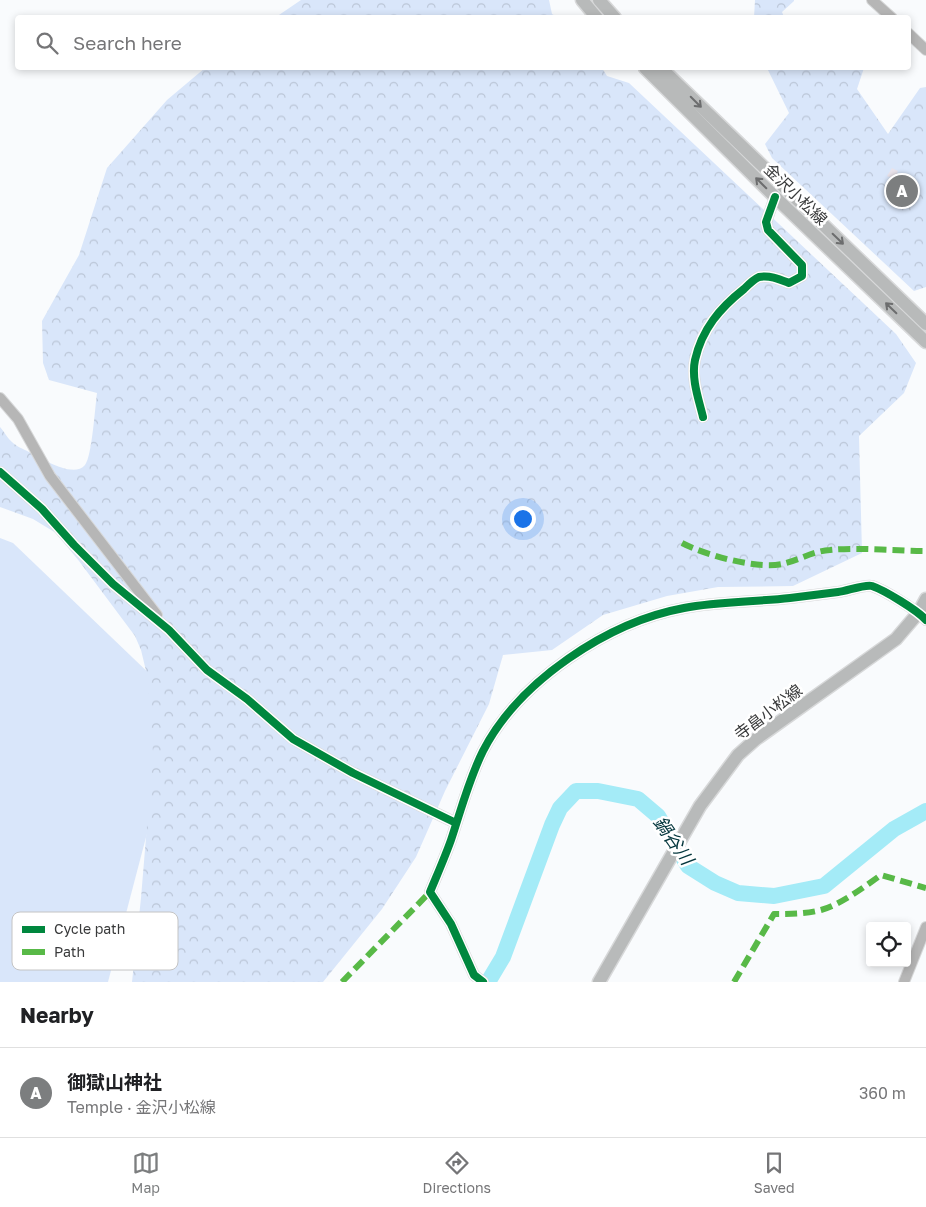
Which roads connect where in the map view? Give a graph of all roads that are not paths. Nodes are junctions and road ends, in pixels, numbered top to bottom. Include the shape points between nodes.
1 (582, 0) edge
2 (599, 0) edge
3 (872, 0) edge
4 (594, 15) edge
5 (612, 15) edge
6 (889, 15) edge
7 (911, 36) edge
8 (926, 50) edge
9 (647, 70) edge
10 (663, 70) edge
11 (776, 197) junction
12 (926, 324) edge
13 (926, 342) edge
14 (0, 398) edge
15 (703, 417) dead end
16 (0, 472) edge
17 (926, 599) edge
18 (922, 616) edge
19 (168, 630) junction
20 (456, 823) junction
21 (926, 927) edge
22 (481, 981) edge
23 (599, 982) edge
24 (904, 982) edge

1 - 4 main road
2 - 5 main road
3 - 6 street
7 - 8 street
11 -> 9 main road, 金沢小松線
10 -> 12 main road, 金沢小松線
13 -> 11 main road, 金沢小松線
11 - 15 street via 766,222 768,230 802,264 802,276 789,282 770,276 757,278 724,305 712,320 694,361 694,379
14 - 19 street via 18,419 50,476
16 - 19 street via 42,509 113,584
17 - 18 main road, 寺畠小松線
18 - 20 street via 871,586 685,608 662,613 621,630 558,666 517,701 483,751
18 - 23 main road, 寺畠小松線 via 896,639 756,739 722,774 700,806
19 - 20 street via 207,670 294,739 353,773
20 - 22 street via 430,892 451,924 474,975
21 - 24 street

